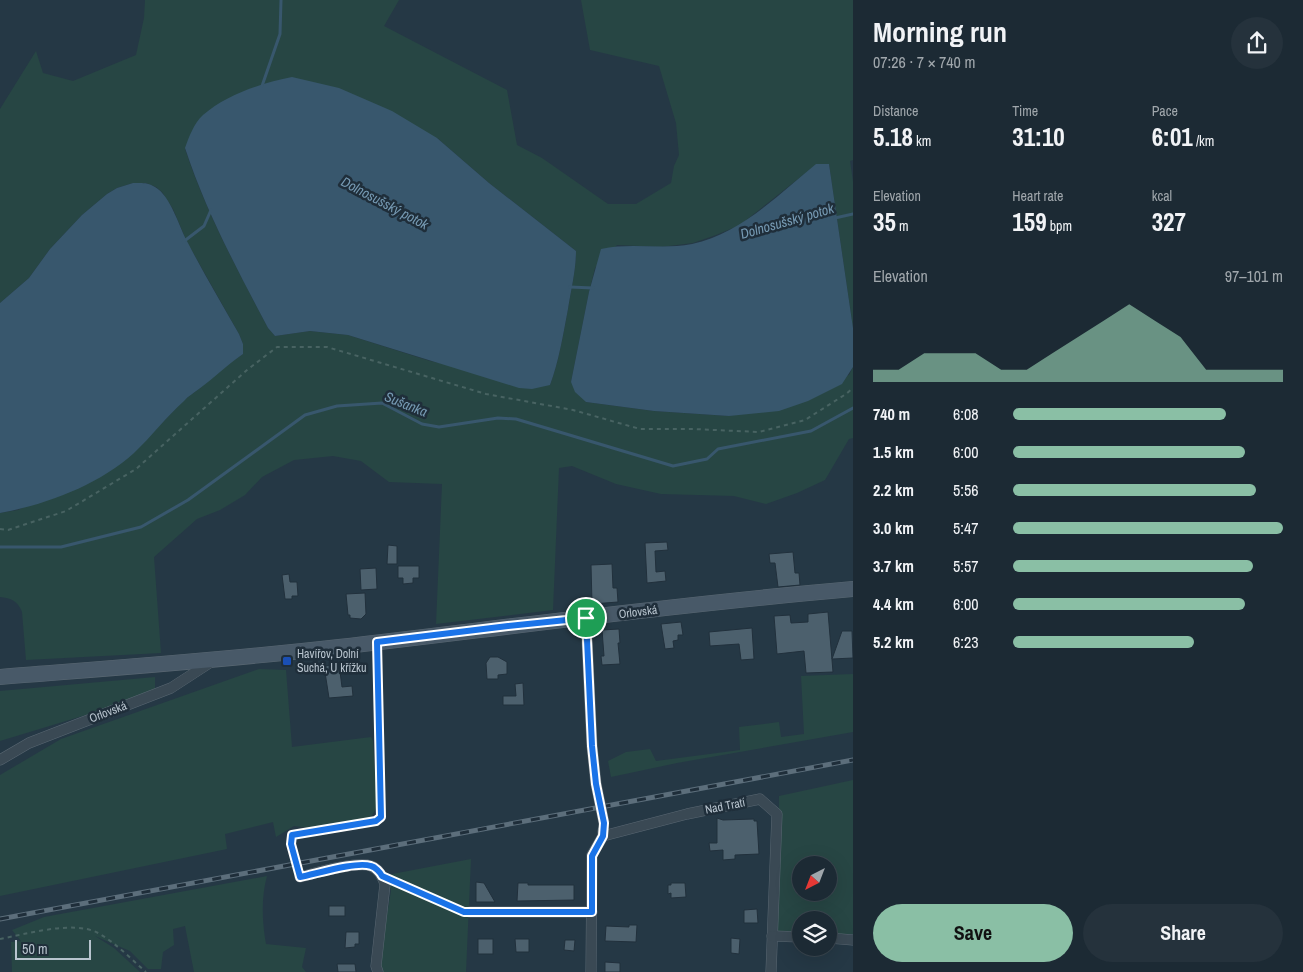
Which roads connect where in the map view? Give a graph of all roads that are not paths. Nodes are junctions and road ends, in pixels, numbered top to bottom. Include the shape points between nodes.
1 (853, 588) edge
2 (586, 618) junction
3 (377, 642) junction
4 (214, 660) junction
5 (0, 677) edge
6 (0, 760) edge
7 (603, 836) junction
8 (300, 877) joint
9 (470, 912) road end
10 (592, 912) junction
11 (772, 936) junction
12 (792, 937) edge
13 (837, 939) edge
14 (853, 940) edge
15 (378, 972) edge
16 (591, 972) edge
17 (771, 972) edge

1 - 2 main road, Orlovská
2 - 3 main road, Orlovská
2 - 7 street, bridge via 592,746 604,823
3 - 4 main road, Orlovská
3 - 8 lane via 381,817 376,821 292,835 291,844
4 - 5 main road, Orlovská
4 - 6 street, Orlovská via 171,688 29,743
7 - 10 street via 592,856
7 - 11 street, Nad Tratí via 760,799 777,814
8 - 15 street via 354,866 371,866 381,873 385,884
9 - 10 street
10 - 16 street
11 - 12 street
11 - 17 street, Nad Tratí
13 - 14 street

